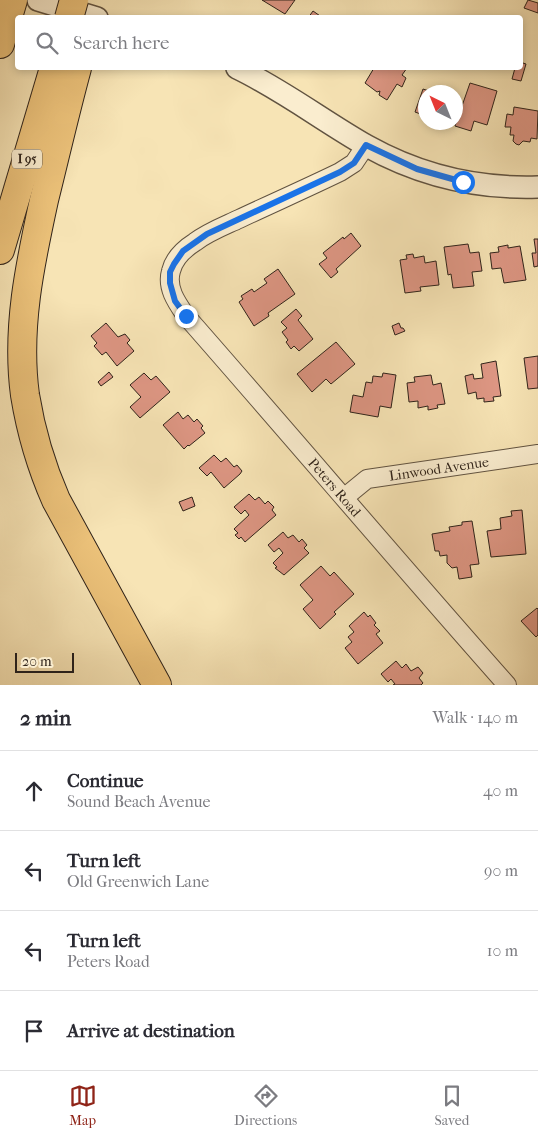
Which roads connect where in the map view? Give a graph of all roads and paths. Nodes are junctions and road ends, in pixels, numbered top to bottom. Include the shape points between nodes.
1 (13, 0) edge
2 (38, 0) edge
3 (74, 0) edge
4 (90, 0) edge
5 (70, 15) edge
6 (87, 15) edge
7 (87, 15) edge
8 (0, 43) edge
9 (53, 70) edge
10 (76, 70) edge
11 (241, 70) edge
12 (366, 145) junction
13 (538, 187) edge
14 (0, 250) edge
15 (538, 454) edge
16 (345, 497) junction
17 (156, 685) edge
18 (507, 685) edge

1 - 8 highway
2 - 6 street
3 - 5 highway, bridge
4 - 7 highway
9 - 14 highway, I 95
10 - 17 highway via 26,287 23,337 25,394 36,447 56,500
11 - 12 street
12 - 13 street via 400,162 441,176 494,186
12 - 16 street, Peters Road via 354,163 340,172 196,240 183,251 170,272 175,301 186,316
15 - 16 street, Linwood Avenue via 368,480
16 - 18 street, Peters Road

